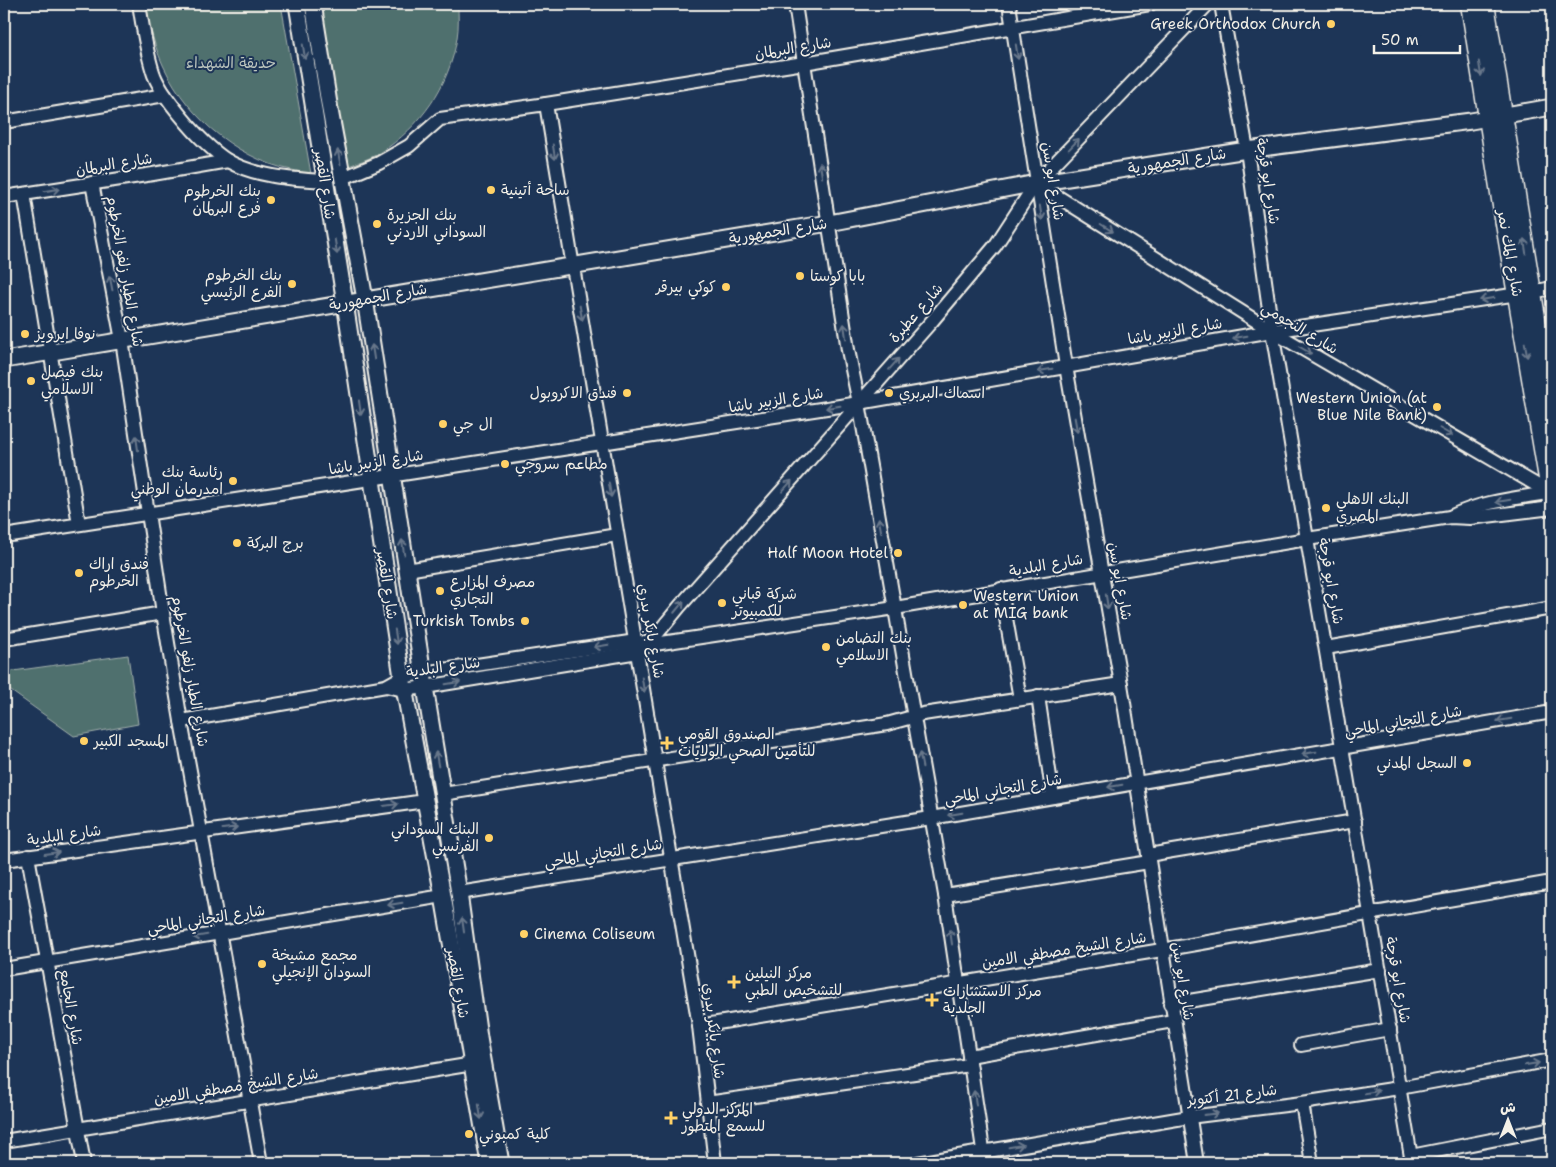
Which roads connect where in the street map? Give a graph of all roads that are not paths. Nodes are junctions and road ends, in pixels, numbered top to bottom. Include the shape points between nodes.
1 (139, 4) edge
2 (297, 4) edge
3 (313, 4) edge
4 (795, 4) edge
5 (1009, 4) edge
6 (1150, 4) edge
7 (1208, 4) edge
8 (1221, 4) edge
9 (1470, 4) edge
10 (1485, 4) edge
11 (1013, 27) junction
12 (804, 63) junction
13 (165, 94) junction
14 (546, 104) junction
15 (1552, 107) edge
16 (1496, 117) junction
17 (4, 122) edge
18 (1247, 150) junction
19 (228, 161) junction
20 (343, 178) junction
21 (325, 181) junction
22 (92, 183) junction
23 (1036, 183) junction
24 (24, 194) junction
25 (4, 197) edge
26 (830, 223) junction
27 (573, 265) junction
28 (1552, 288) edge
29 (1524, 293) junction
30 (365, 299) junction
31 (345, 303) junction
32 (1272, 331) junction
33 (122, 340) junction
34 (50, 352) junction
35 (4, 360) edge
36 (1066, 366) junction
37 (859, 403) junction
38 (1552, 416) edge
39 (603, 443) junction
40 (392, 476) junction
41 (371, 478) junction
42 (1552, 497) edge
43 (148, 515) junction
44 (79, 524) junction
45 (617, 535) junction
46 (4, 536) edge
47 (1307, 539) junction
48 (407, 570) junction
49 (1102, 572) junction
50 (1001, 589) junction
51 (895, 608) junction
52 (1552, 608) edge
53 (162, 612) junction
54 (4, 639) edge
55 (641, 646) junction
56 (1326, 648) junction
57 (424, 680) junction
58 (403, 684) junction
59 (1120, 684) junction
60 (1038, 696) junction
61 (1020, 699) junction
62 (1552, 712) edge
63 (912, 717) junction
64 (181, 721) junction
65 (1343, 748) junction
66 (655, 761) junction
67 (1137, 782) junction
68 (443, 794) junction
69 (1053, 797) junction
70 (426, 800) junction
71 (932, 818) junction
72 (1355, 822) junction
73 (202, 832) junction
74 (28, 856) junction
75 (671, 859) junction
76 (1148, 859) junction
77 (4, 860) edge
78 (1552, 882) edge
79 (459, 894) junction
80 (945, 895) junction
81 (443, 896) junction
82 (1370, 915) junction
83 (220, 933) junction
84 (1162, 950) junction
85 (46, 961) junction
86 (4, 968) edge
87 (1380, 970) junction
88 (957, 984) junction
89 (1170, 1004) junction
90 (1173, 1021) junction
91 (699, 1026) junction
92 (1390, 1029) junction
93 (1301, 1044) dead end
94 (1552, 1060) edge
95 (970, 1061) junction
96 (473, 1064) junction
97 (1400, 1088) junction
98 (250, 1100) junction
99 (1302, 1102) junction
100 (707, 1103) junction
101 (1189, 1116) junction
102 (78, 1128) junction
103 (1552, 1128) edge
104 (4, 1141) edge
105 (984, 1157) edge
106 (1411, 1160) edge
107 (84, 1163) edge
108 (260, 1163) edge
109 (489, 1163) edge
110 (501, 1163) edge
111 (715, 1163) edge
112 (917, 1163) edge
113 (1197, 1163) edge
114 (1312, 1163) edge

1 - 13 street via 148,52 155,76
2 -> 21 main road, شارع القصر
20 -> 3 main road, شارع القصر
4 - 12 street
5 - 11 street, شارع ابو سن
6 - 11 street, شارع البرلمان
23 -> 7 street, شارع عطبرة
8 - 18 street, شارع ابو قرجة
9 -> 16 highway, شارع المك نمر
10 - 16 highway, شارع المك نمر
11 - 12 street, شارع البرلمان
11 -> 23 street, شارع ابو سن
12 - 14 street, شارع البرلمان
26 -> 12 street
13 - 17 street
13 - 19 street via 202,140
14 - 20 street, شارع البرلمان via 440,119 408,146 379,164
14 -> 27 street, شارع بابكر بدري
15 - 16 main road, شارع الجمهورية
16 - 18 main road, شارع الجمهورية
16 - 29 highway, شارع المك نمر
18 - 23 main road, شارع الجمهورية
18 - 32 street, شارع ابو قرجة
19 - 21 street via 282,177
19 - 22 street, شارع البرلمان
20 - 30 main road, شارع القصر
21 -> 31 main road, شارع القصر
24 -> 22 street, شارع البرلمان
33 -> 22 street, شارع الطيار زلفو الخرطوم
23 - 26 main road, شارع الجمهورية
23 -> 32 street, شارع النجومي
23 -> 36 street, شارع ابو سن
37 -> 23 street, شارع عطبرة via 996,246
24 - 25 street, شارع البرلمان
24 - 34 street
26 - 27 main road, شارع الجمهورية
37 -> 26 street
27 - 30 main road, شارع الجمهورية
27 -> 39 street, شارع بابكر بدري
28 - 29 street, شارع الزبير باشا
29 -> 32 street, شارع الزبير باشا
29 - 38 highway, شارع المك نمر
29 -> 42 highway, شارع المك نمر
30 - 31 main road, شارع الجمهورية
40 -> 30 main road, شارع القصر
31 - 33 main road, شارع الجمهورية
31 -> 41 main road, شارع القصر
32 -> 36 street, شارع الزبير باشا
32 -> 42 street, شارع النجومي
32 - 47 street, شارع ابو قرجة
33 - 34 main road, شارع الجمهورية
43 -> 33 street, شارع الطيار زلفو الخرطوم
34 - 35 main road, شارع الجمهورية
34 - 44 street
36 -> 37 street, شارع الزبير باشا
36 -> 49 street, شارع ابو سن
37 -> 39 street, شارع الزبير باشا
51 -> 37 street
55 -> 37 street, شارع عطبرة
39 - 40 street, شارع الزبير باشا
39 -> 45 street, شارع بابكر بدري
40 - 41 street, شارع الزبير باشا
48 -> 40 main road, شارع القصر
41 - 43 street, شارع الزبير باشا
41 -> 58 main road, شارع القصر
42 - 47 street, شارع البلدية via 1467,509 1450,517
43 - 44 street, شارع الزبير باشا
43 - 53 street, شارع الطيار زلفو الخرطوم
44 - 46 street, شارع الزبير باشا
45 - 48 street
45 - 55 street, شارع بابكر بدري
47 - 49 street, شارع البلدية
47 - 56 street, شارع ابو قرجة
48 - 57 main road, شارع القصر
49 - 50 street, شارع البلدية
49 -> 59 street, شارع ابو سن
50 - 51 street, شارع البلدية
50 - 61 street
51 - 55 street, شارع البلدية
51 - 63 street
52 - 56 street
53 - 54 street
53 - 64 street, شارع الطيار زلفو الخرطوم
55 - 57 street, شارع البلدية
55 -> 66 street, شارع بابكر بدري
56 - 65 street, شارع ابو قرجة
57 - 58 street, شارع البلدية
68 -> 57 main road, شارع القصر
58 - 64 street, شارع البلدية
58 - 70 main road, شارع القصر
59 - 60 street
59 - 67 street, شارع ابو سن
60 - 61 street
60 - 69 street
61 - 63 street
62 -> 65 street, شارع التجاني الماحي
63 - 66 street via 887,724
71 -> 63 street
64 - 73 street, شارع الطيار زلفو الخرطوم
65 -> 67 street, شارع التجاني الماحي
65 - 72 street, شارع ابو قرجة
66 - 68 street
66 - 75 street, شارع بابكر بدري
67 -> 69 street, شارع التجاني الماحي
67 - 76 street, شارع ابو سن
68 - 79 main road, شارع القصر
69 -> 71 street, شارع التجاني الماحي
73 -> 70 street, شارع البلدية
70 - 81 main road, شارع القصر
71 - 75 street, شارع التجاني الماحي
71 - 80 street
72 - 76 street
72 - 82 street, شارع ابو قرجة
74 -> 73 street, شارع البلدية
73 - 83 street, شارع الطيار زلفو الخرطوم
74 - 77 street, شارع البلدية
74 - 85 street, شارع الجامع
75 - 79 street, شارع التجاني الماحي
75 - 91 street, شارع بابكر بدري
76 - 80 street
76 - 84 street, شارع ابو سن
78 - 82 street, شارع الشيخ مصطفي الامين
110 -> 79 main road, شارع القصر
88 -> 80 street
81 -> 83 street, شارع التجاني الماحي
81 - 96 main road, شارع القصر
82 - 84 street, شارع الشيخ مصطفي الامين
82 - 87 street, شارع ابو قرجة
83 -> 85 street, شارع التجاني الماحي
83 - 98 street, شارع الطيار زلفو الخرطوم
84 - 88 street, شارع الشيخ مصطفي الامين
84 - 89 street, شارع ابو سن
85 - 86 street, شارع التجاني الماحي
85 - 102 street, شارع الجامع
87 - 89 street
87 - 92 street, شارع ابو قرجة
88 - 91 street, شارع الشيخ مصطفي الامين
88 - 95 street
89 - 90 street, شارع ابو سن
90 - 95 street
90 - 101 street, شارع ابو سن
91 - 100 street, شارع بابكر بدري
92 - 93 street
92 - 97 street, شارع ابو قرجة
97 -> 94 street, شارع 21 أكتوبر
95 - 100 street
105 -> 95 street
96 - 98 street, شارع الشيخ مصطفي الامين
96 -> 109 main road, شارع القصر
99 -> 97 street, شارع 21 أكتوبر
97 - 106 street, شارع ابو قرجة
98 - 102 street, شارع الشيخ مصطفي الامين
98 - 108 street, شارع الطيار زلفو الخرطوم
101 -> 99 street, شارع 21 أكتوبر
99 - 114 street
100 - 111 street, شارع بابكر بدري
105 -> 101 street, شارع 21 أكتوبر
101 - 113 street, شارع ابو سن
102 - 104 street, شارع الشيخ مصطفي الامين
102 - 107 street, شارع الجامع
103 - 106 street
105 - 112 street, شارع 21 أكتوبر

